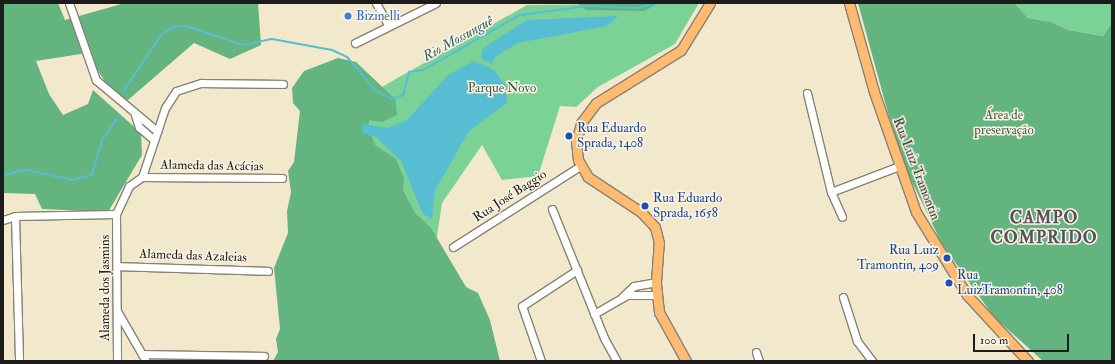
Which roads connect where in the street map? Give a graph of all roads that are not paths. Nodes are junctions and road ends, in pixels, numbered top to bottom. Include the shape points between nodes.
1 (77, 3) edge
2 (376, 3) edge
3 (436, 3) edge
4 (710, 3) edge
5 (849, 3) edge
6 (69, 5) edge
7 (388, 26) junction
8 (355, 43) dead end
9 (283, 84) dead end
10 (807, 93) dead end
11 (135, 115) junction
12 (157, 131) junction
13 (154, 140) junction
14 (580, 166) junction
15 (899, 166) junction
16 (142, 177) junction
17 (282, 178) dead end
18 (831, 192) junction
19 (552, 209) dead end
20 (116, 214) junction
21 (15, 216) junction
22 (842, 217) dead end
23 (3, 220) edge
24 (453, 247) dead end
25 (117, 266) junction
26 (268, 270) dead end
27 (577, 270) junction
28 (656, 282) junction
29 (656, 295) junction
30 (622, 297) junction
31 (843, 297) dead end
32 (117, 311) junction
33 (594, 314) junction
34 (756, 352) dead end
35 (142, 354) junction
36 (264, 356) dead end
37 (241, 358) edge
38 (19, 361) edge
39 (117, 361) edge
40 (146, 361) edge
41 (541, 361) edge
42 (617, 361) edge
43 (686, 361) edge
44 (759, 361) edge
45 (872, 361) edge
46 (1028, 361) edge

1 - 6 street
2 - 7 street
3 - 7 street
4 - 14 main road via 681,50 610,92 589,110 578,131
5 - 15 main road, Rua Luiz Tramontin
6 - 11 street via 96,80
7 - 8 street
9 - 12 street via 188,85 171,97
10 - 18 street
11 - 12 street
11 - 13 street via 139,127
12 - 13 street
13 - 16 street
14 - 24 street, Rua José Baggio
14 - 28 main road via 593,183 652,222 659,244
15 - 18 street
15 - 46 main road, Rua Luiz Tramontin via 916,212 950,270 976,305
16 - 17 street, Alameda das Acácias
16 - 20 street via 129,186
18 - 22 street
19 - 27 street
20 - 21 street
20 - 25 street, Alameda dos Jasmins
21 - 23 street
21 - 38 street
25 - 26 street, Alameda das Azaleias
25 - 32 street, Alameda dos Jasmins
27 - 33 street
27 - 41 street via 522,306
28 - 29 main road
28 - 30 street via 634,286
29 - 30 street
29 - 43 main road via 662,322
30 - 33 street
31 - 45 street via 857,341
32 - 35 street
32 - 39 street, Alameda dos Jasmins
33 - 42 street
34 - 44 street
35 - 37 street
35 - 40 street
36 - 37 street

